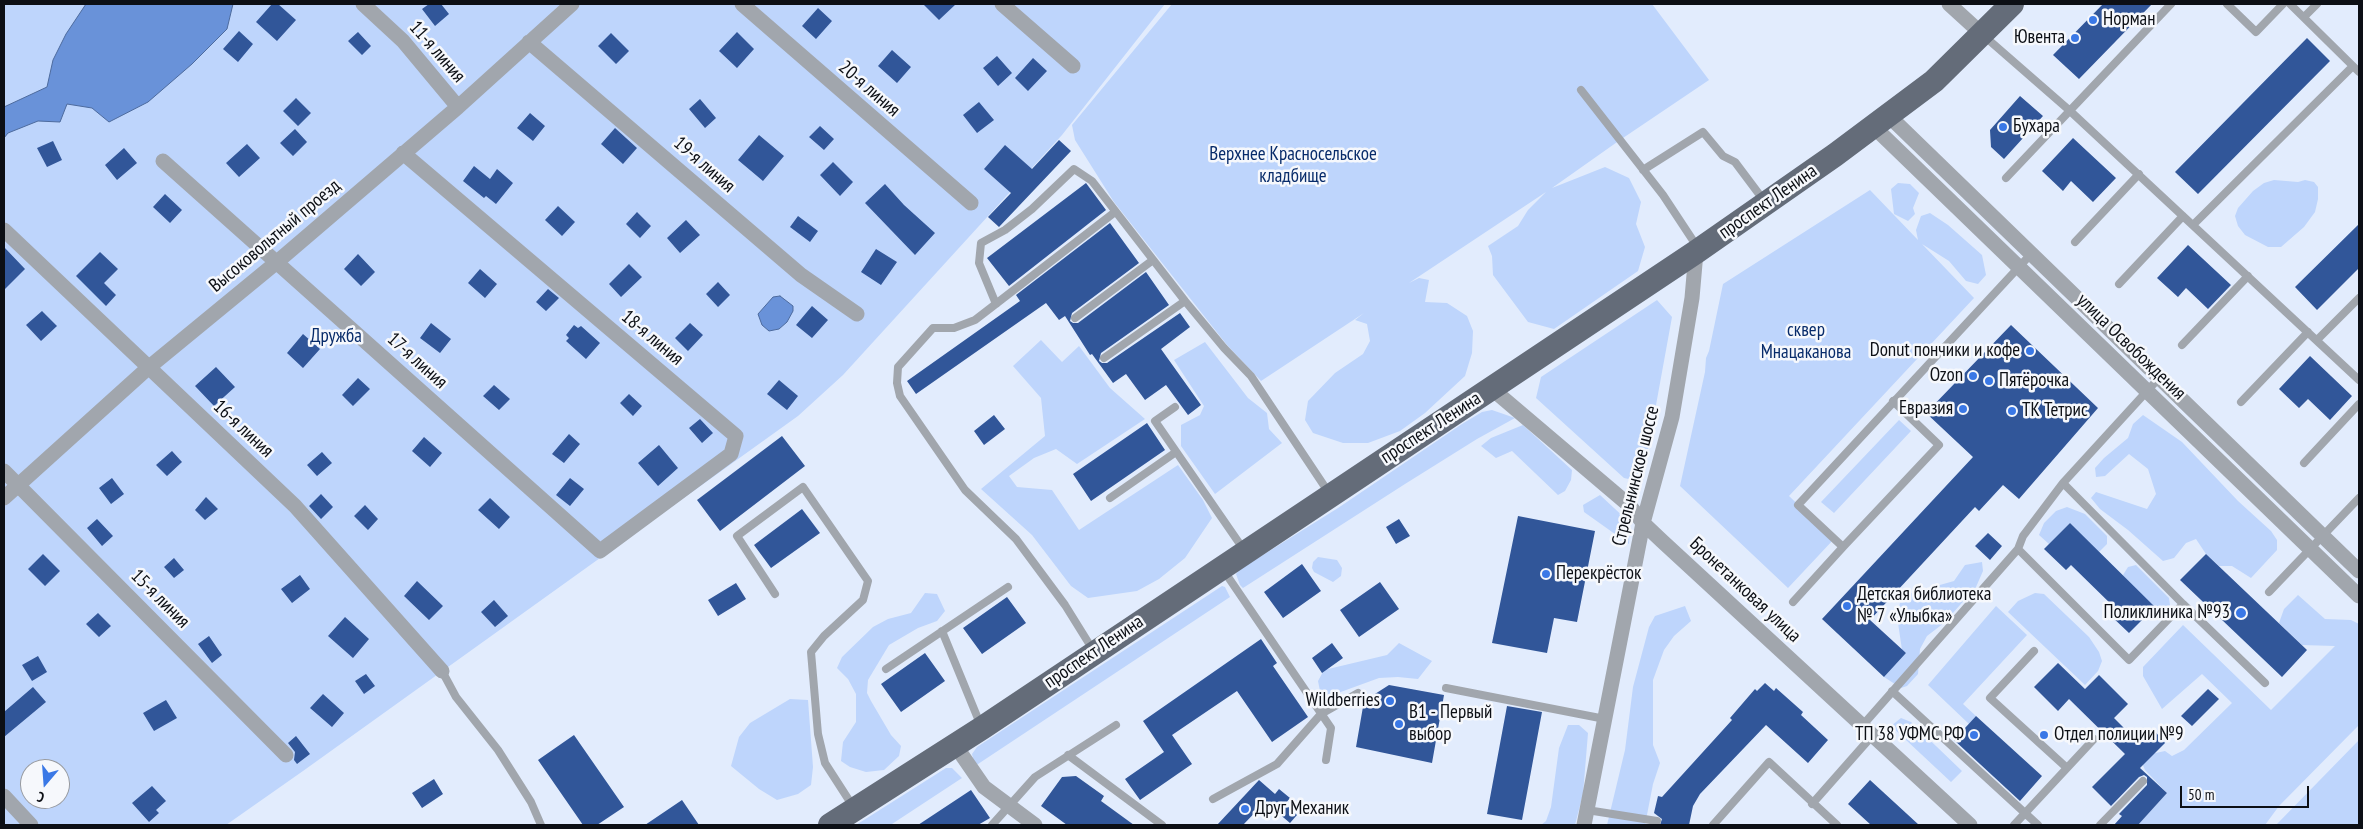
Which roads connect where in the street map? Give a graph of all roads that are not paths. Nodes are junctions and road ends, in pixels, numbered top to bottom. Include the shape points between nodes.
1 (363, 4) edge
2 (572, 4) edge
3 (742, 4) edge
4 (1002, 4) edge
5 (1949, 4) edge
6 (2012, 4) edge
7 (2171, 4) edge
8 (2227, 4) edge
9 (2283, 4) edge
10 (2290, 4) edge
11 (2317, 4) edge
12 (2304, 17) junction
13 (1983, 35) junction
14 (529, 42) junction
15 (1073, 66) dead end
16 (2356, 69) edge
17 (1581, 90) dead end
18 (458, 107) junction
19 (2069, 110) junction
20 (1882, 122) junction
21 (403, 153) junction
22 (163, 161) dead end
23 (1644, 170) junction
24 (2139, 174) junction
25 (2006, 178) dead end
26 (971, 203) dead end
27 (1766, 204) junction
28 (1115, 212) junction
29 (2183, 216) junction
30 (2193, 225) junction
31 (4, 230) edge
32 (2075, 242) dead end
33 (1698, 251) junction
34 (2031, 254) junction
35 (1153, 260) junction
36 (277, 262) junction
37 (2018, 267) junction
38 (2248, 276) junction
39 (2119, 284) dead end
40 (2359, 298) edge
41 (1185, 301) junction
42 (996, 304) junction
43 (857, 314) dead end
44 (1075, 318) dead end
45 (2308, 332) junction
46 (2317, 340) junction
47 (2182, 345) dead end
48 (1104, 358) dead end
49 (148, 368) junction
50 (2160, 378) junction
51 (2359, 380) edge
52 (1491, 388) junction
53 (2147, 390) junction
54 (1893, 401) junction
55 (2241, 402) dead end
56 (2359, 404) edge
57 (1175, 407) dead end
58 (1176, 452) junction
59 (2304, 463) dead end
60 (4, 471) edge
61 (2064, 483) junction
62 (18, 484) junction
63 (1330, 495) junction
64 (4, 498) edge
65 (1110, 498) dead end
66 (2359, 498) edge
67 (1643, 523) junction
68 (2323, 536) junction
69 (1842, 547) junction
70 (2018, 549) junction
71 (2310, 549) junction
72 (600, 551) joint
73 (1245, 552) junction
74 (1222, 567) junction
75 (2359, 571) edge
76 (1008, 587) dead end
77 (2269, 592) dead end
78 (775, 594) dead end
79 (2359, 596) edge
80 (1793, 602) dead end
81 (2183, 604) junction
82 (942, 632) junction
83 (2034, 651) dead end
84 (1094, 652) junction
85 (886, 669) dead end
86 (442, 671) joint
87 (2265, 683) dead end
88 (1446, 688) dead end
89 (1892, 691) junction
90 (1358, 693) dead end
91 (1320, 714) junction
92 (1605, 719) junction
93 (1116, 725) dead end
94 (982, 728) junction
95 (1867, 731) junction
96 (2094, 739) dead end
97 (955, 745) junction
98 (286, 755) dead end
99 (1068, 755) junction
100 (1326, 760) dead end
101 (2067, 768) junction
102 (2143, 781) dead end
103 (4, 796) edge
104 (1213, 799) dead end
105 (1812, 804) junction
106 (1009, 806) junction
107 (855, 810) junction
108 (2024, 813) junction
109 (1586, 818) edge
110 (1657, 821) dead end
111 (31, 825) edge
112 (541, 825) edge
113 (830, 825) edge
114 (992, 825) edge
115 (1036, 825) edge
116 (1162, 825) edge
117 (1714, 825) edge
118 (1837, 825) edge
119 (1970, 825) edge
120 (2014, 825) edge
121 (2038, 825) edge
122 (2100, 825) edge

1 - 18 street, 11-я линия via 403,41
2 - 14 street, Высоковольтный проезд
3 - 26 street, 20-я линия
4 - 15 street
5 - 13 street
6 - 13 main road, проспект Ленина
7 - 19 lane
8 - 9 lane via 2256,32
10 - 12 lane
11 - 12 lane
12 - 16 lane
13 - 19 lane
13 - 20 main road, проспект Ленина via 1934,81
14 - 18 street, Высоковольтный проезд
14 - 43 street, 19-я линия via 801,275
16 - 30 lane
17 - 23 lane
18 - 21 street, Высоковольтный проезд
19 - 24 lane
19 - 25 lane
20 - 27 main road, проспект Ленина
20 - 34 street, улица Освобождения
20 - 37 street, улица Освобождения
21 - 36 street, Высоковольтный проезд
21 - 72 street, 18-я линия via 736,436 731,454
22 - 36 street, 17-я линия
23 - 27 lane via 1703,132 1723,156 1735,162
23 - 33 lane
24 - 29 lane
24 - 32 lane
27 - 33 main road, проспект Ленина
28 - 35 lane
28 - 42 lane
28 - 42 lane via 1092,181 1074,169 1032,209 981,243 979,263
29 - 30 lane
29 - 39 lane
30 - 38 lane
31 - 49 street, 16-я линия
33 - 52 main road, проспект Ленина
33 - 67 street, Стрельнинское шоссе via 1672,417
34 - 37 lane
34 - 50 street, улица Освобождения
35 - 41 lane
35 - 44 lane
36 - 49 street, Высоковольтный проезд
36 - 72 street, 17-я линия
37 - 53 street, улица Освобождения
37 - 54 lane
38 - 45 lane
38 - 47 lane
40 - 46 lane
41 - 48 lane
41 - 63 lane via 1251,376
42 - 84 lane via 975,320 954,328 933,328 898,367 900,396 965,490 1016,539 1065,605
45 - 46 lane
45 - 55 lane
46 - 51 lane
49 - 62 street, Высоковольтный проезд
49 - 86 street, 16-я линия via 295,506
50 - 53 lane
50 - 68 street, улица Освобождения
52 - 63 main road, проспект Ленина
52 - 67 street, Бронетанковая улица via 1630,506
53 - 61 lane
53 - 71 street, улица Освобождения
54 - 69 lane via 1798,505
54 - 69 lane via 1939,445
56 - 59 lane
57 - 58 lane via 1154,421
58 - 65 lane
58 - 73 lane
60 - 62 street, 15-я линия
61 - 70 lane via 2023,536
61 - 81 lane
62 - 64 street, Высоковольтный проезд
62 - 98 street, 15-я линия
63 - 73 main road, проспект Ленина
66 - 68 lane
67 - 92 street, Стрельнинское шоссе
67 - 95 street, Бронетанковая улица
68 - 71 lane
68 - 75 street, улица Освобождения
69 - 80 lane
70 - 81 lane via 2128,660
70 - 89 lane
71 - 77 lane
71 - 79 street, улица Освобождения
73 - 74 main road, проспект Ленина
74 - 84 main road, проспект Ленина
74 - 91 lane
76 - 82 lane
78 - 107 lane via 737,536 804,486 868,581 863,600 811,652 818,734 825,763
81 - 87 lane
82 - 85 lane
82 - 94 lane
83 - 101 lane via 1990,698
84 - 94 main road, проспект Ленина
86 - 112 lane via 456,696 498,750 531,802
88 - 92 lane
89 - 95 lane
89 - 108 lane
90 - 91 lane
91 - 100 lane via 1331,728
91 - 104 lane via 1277,764
92 - 109 street, Стрельнинское шоссе
93 - 99 lane
94 - 97 main road, проспект Ленина
95 - 105 lane
95 - 119 street, Бронетанковая улица
96 - 101 lane
97 - 106 street via 984,788
97 - 107 main road, проспект Ленина
99 - 106 lane via 1035,777
99 - 116 lane
101 - 108 lane
102 - 122 lane
103 - 111 street
105 - 117 lane via 1769,762
105 - 118 lane
106 - 114 lane
106 - 115 street
107 - 113 main road, проспект Ленина
108 - 120 lane
108 - 121 lane
109 - 110 lane

